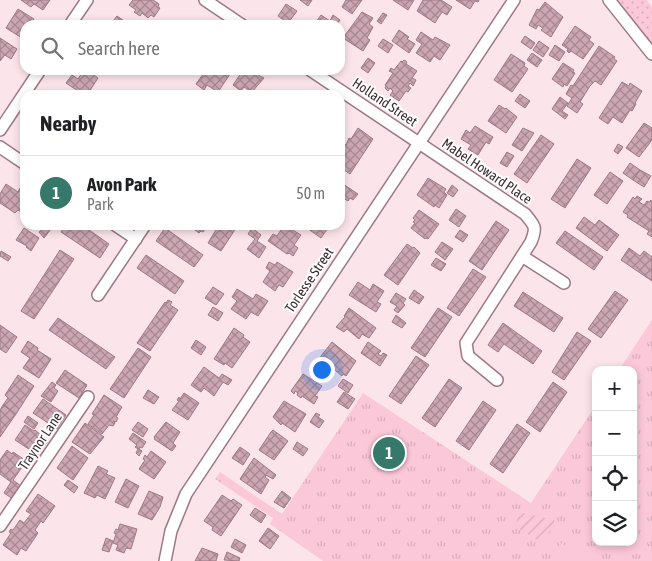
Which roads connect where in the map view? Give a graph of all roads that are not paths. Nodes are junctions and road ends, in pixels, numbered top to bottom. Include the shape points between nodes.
1 (87, 0) edge
2 (204, 0) edge
3 (514, 0) edge
4 (608, 0) edge
5 (73, 20) edge
6 (234, 20) edge
7 (652, 54) edge
8 (37, 75) edge
9 (317, 75) edge
10 (27, 90) edge
11 (340, 90) edge
12 (345, 94) edge
13 (20, 100) edge
14 (0, 130) edge
15 (418, 143) junction
16 (0, 148) edge
17 (20, 161) edge
18 (122, 230) edge
19 (142, 230) edge
20 (136, 239) junction
21 (522, 256) junction
22 (564, 283) dead end
23 (98, 295) dead end
24 (496, 380) dead end
25 (88, 397) dead end
26 (0, 526) edge
27 (165, 561) edge

1 - 5 street
2 - 6 street
3 - 15 street, Torlesse Street
4 - 7 street
8 - 10 street
9 - 11 street, Holland Street
12 - 15 street, Holland Street
13 - 14 street
15 - 21 street, Mabel Howard Place via 526,214 535,231
15 - 27 street, Torlesse Street via 186,494 171,531
16 - 17 street
18 - 20 street
19 - 20 street
20 - 23 street
21 - 22 street
21 - 24 street, Mabel Howard Place via 466,343 468,356
25 - 26 street, Traynor Lane

